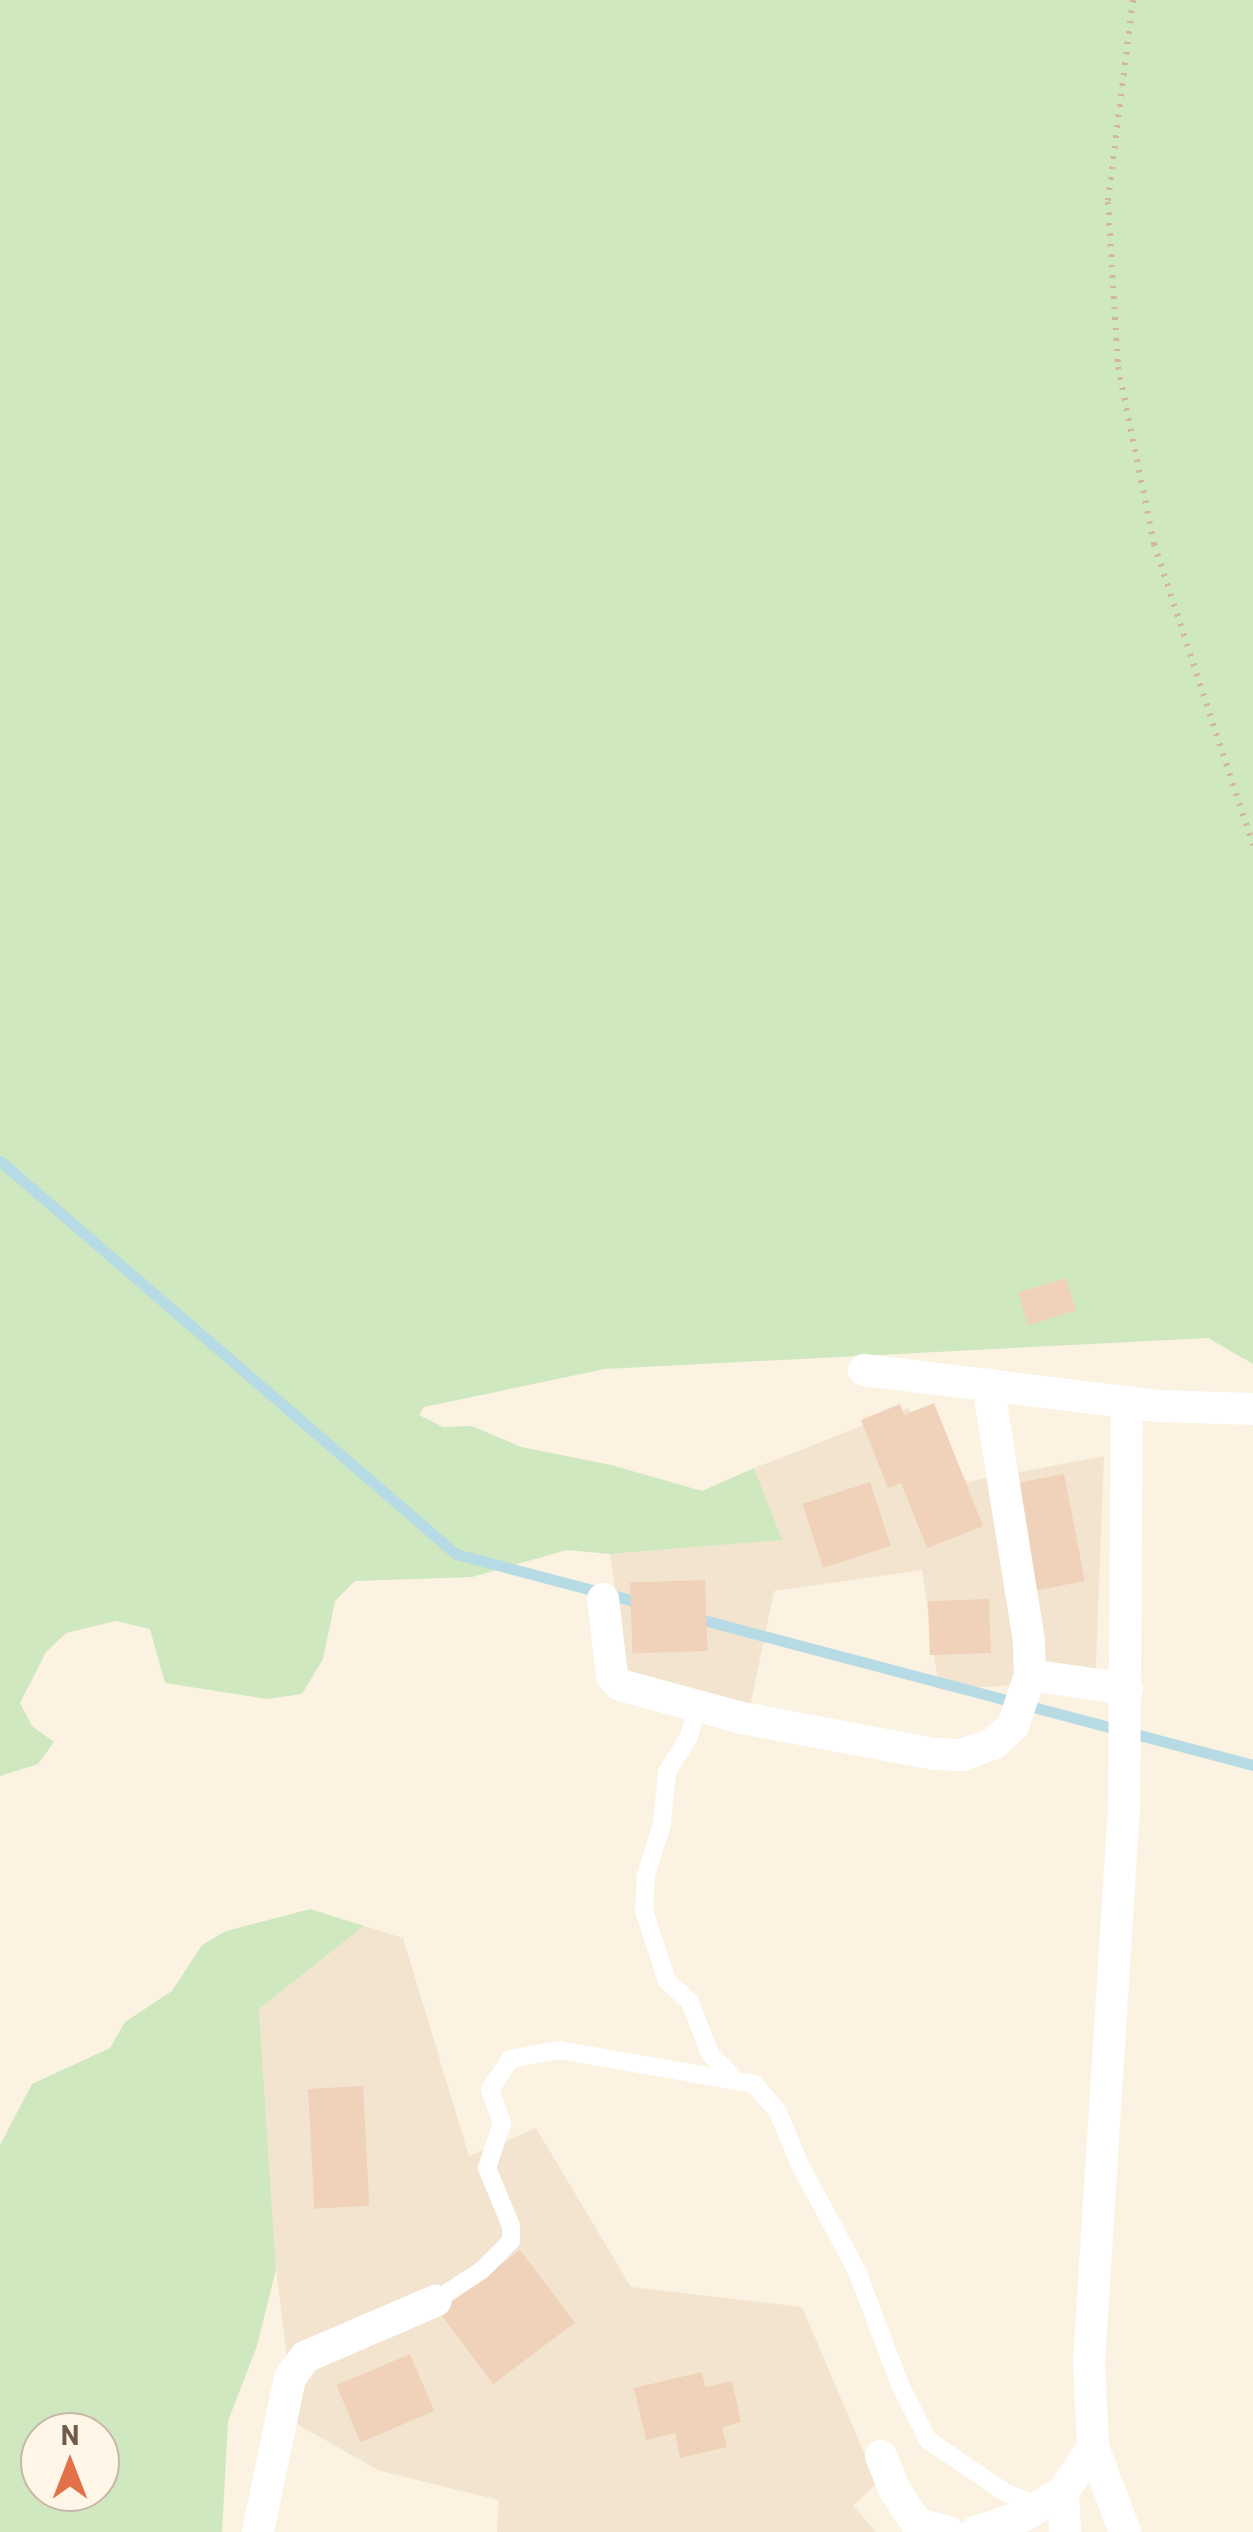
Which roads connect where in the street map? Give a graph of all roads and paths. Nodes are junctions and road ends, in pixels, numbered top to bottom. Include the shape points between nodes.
1 (1133, 0) edge
2 (1253, 845) edge
3 (864, 1370) dead end
4 (988, 1384) junction
5 (1128, 1402) junction
6 (1253, 1409) edge
7 (603, 1599) dead end
8 (1030, 1675) junction
9 (1128, 1688) junction
10 (697, 1706) junction
11 (740, 2081) junction
12 (435, 2301) joint
13 (1094, 2447) junction
14 (881, 2456) dead end
15 (1051, 2499) junction
16 (258, 2532) edge
17 (948, 2532) edge
18 (976, 2532) edge
19 (1064, 2532) edge
20 (1125, 2532) edge

1 - 2 path via 1108,202 1118,367 1154,544
3 - 4 street
4 - 5 street
4 - 8 street
5 - 6 street
5 - 9 street
7 - 10 street via 612,1676 620,1686
8 - 9 street
8 - 10 street via 1006,1734 962,1754
9 - 13 street via 1089,2362
10 - 11 lane via 689,1737 667,1772 644,1912 667,1980 696,2012 718,2067
11 - 12 lane via 559,2050 510,2059 490,2090 502,2123 486,2168 511,2240 482,2270
11 - 15 lane via 754,2084 777,2110 857,2271 928,2440 1006,2493
12 - 16 street via 305,2357 290,2378
13 - 15 street
13 - 20 street
14 - 17 street via 917,2524
15 - 18 street
15 - 19 street

